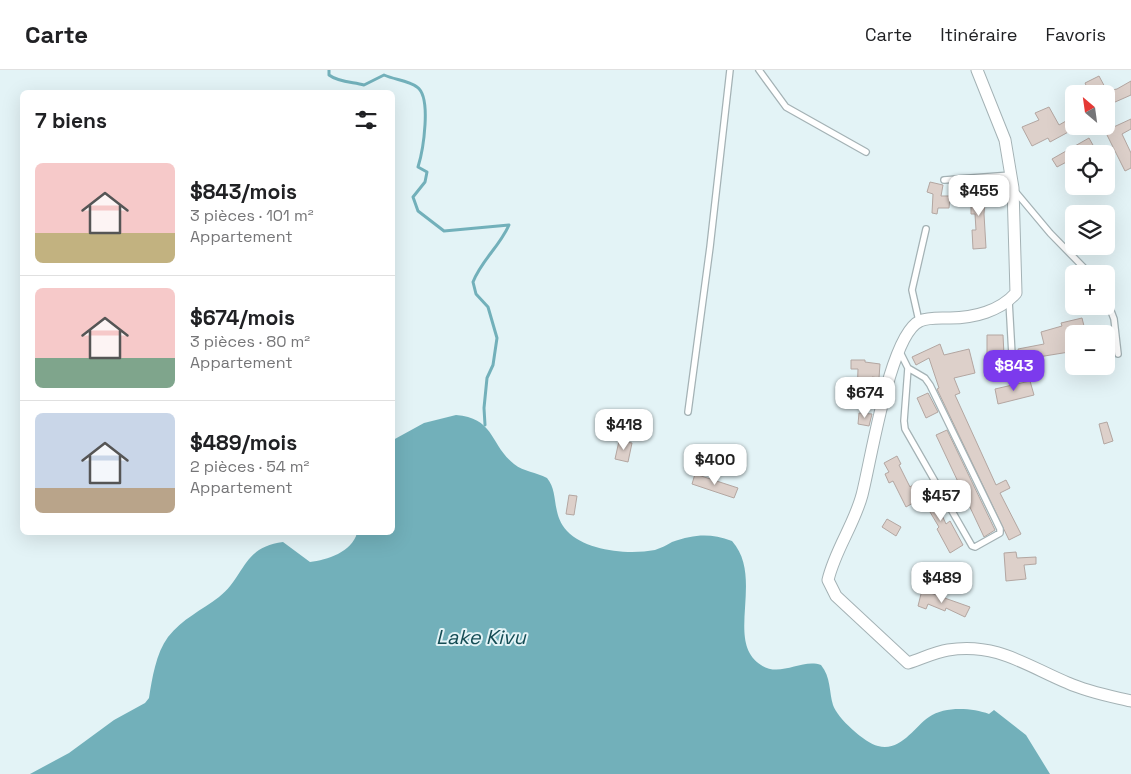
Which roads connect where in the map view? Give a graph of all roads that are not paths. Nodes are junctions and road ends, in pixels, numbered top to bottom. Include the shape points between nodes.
1 (730, 70) edge
2 (759, 70) edge
3 (977, 70) edge
4 (866, 152) dead end
5 (1011, 175) junction
6 (944, 180) dead end
7 (1013, 188) junction
8 (926, 229) dead end
9 (1081, 265) edge
10 (1009, 301) junction
11 (1112, 315) edge
12 (920, 321) junction
13 (900, 352) junction
14 (1118, 354) dead end
15 (908, 368) junction
16 (1013, 373) dead end
17 (688, 412) dead end
18 (1131, 701) edge

1 - 17 lane
2 - 4 lane via 786,107
3 - 5 street via 1005,140
5 - 6 lane
5 - 7 street
7 - 9 lane
7 - 10 street via 1016,293
8 - 12 lane via 912,290
10 - 12 street via 986,312 961,318
10 - 16 lane
11 - 14 lane
12 - 13 street via 907,332
13 - 15 lane
13 - 18 street via 886,385 861,498 832,562 828,580 836,596 908,663 946,650 970,648 1017,658 1068,683
15 - 15 lane via 930,385 1000,529 1000,533 975,547 905,429

